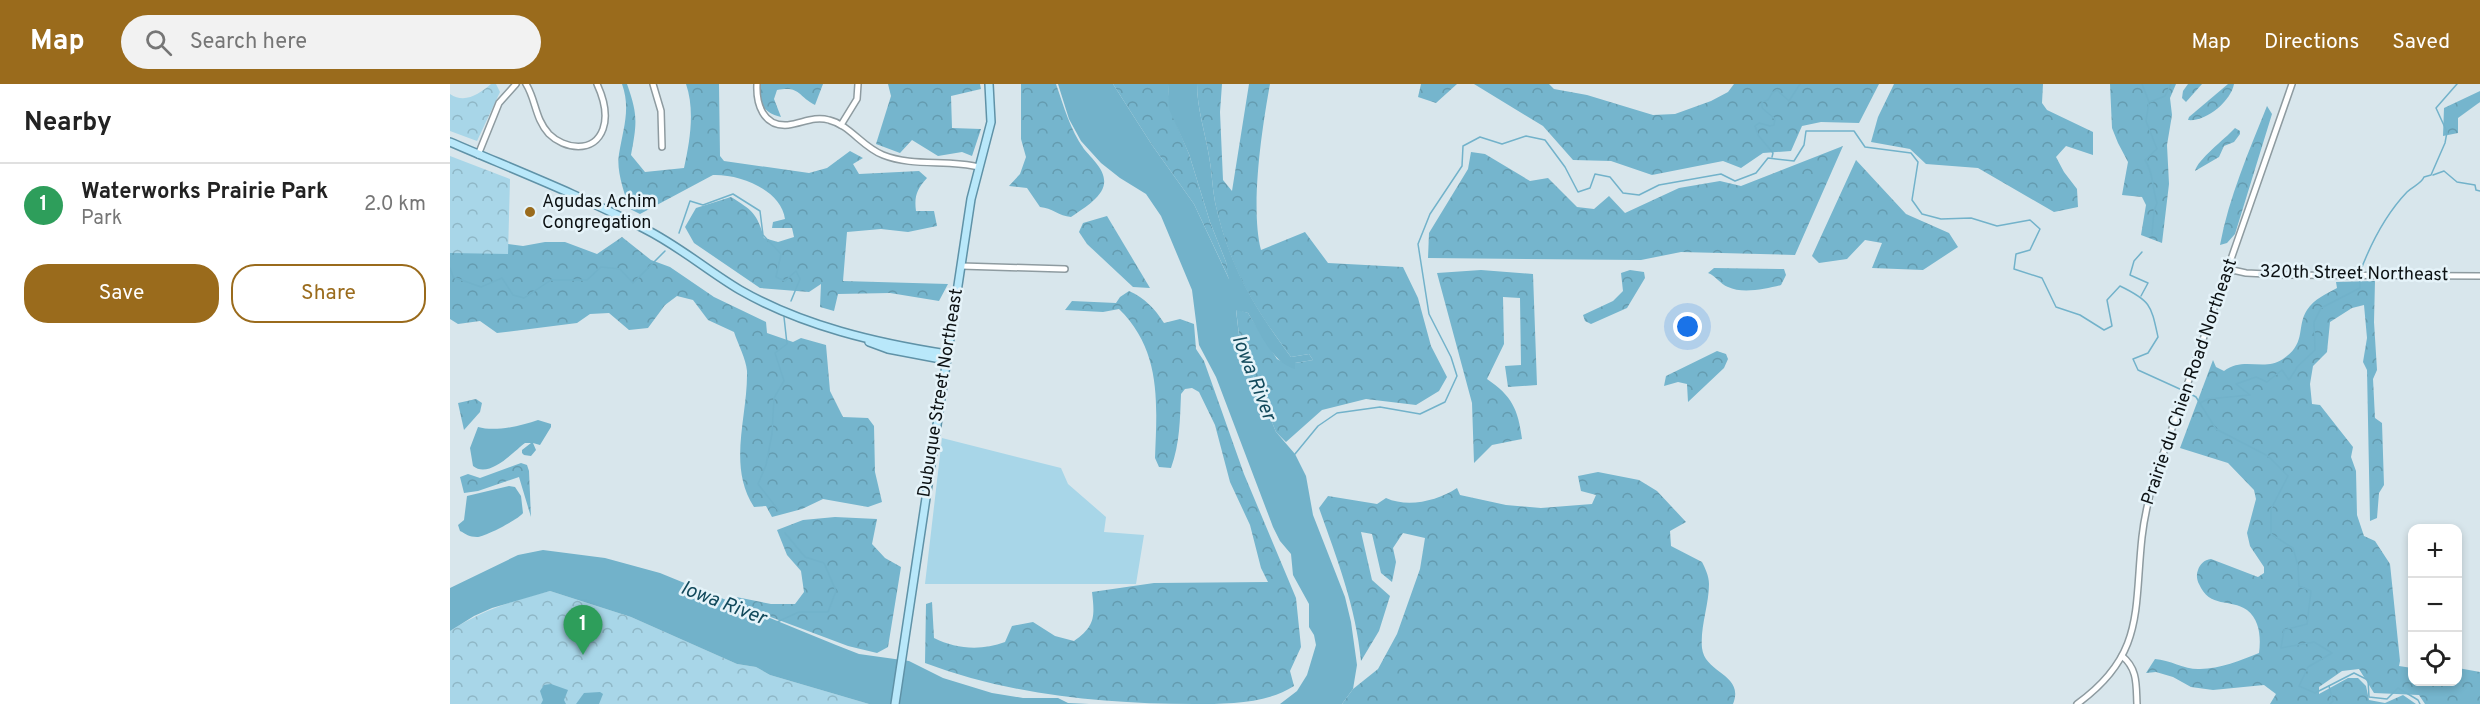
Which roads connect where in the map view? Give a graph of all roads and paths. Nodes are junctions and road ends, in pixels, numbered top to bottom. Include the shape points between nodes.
1 (516, 84) edge
2 (526, 84) edge
3 (597, 84) edge
4 (652, 84) edge
5 (757, 84) edge
6 (858, 84) edge
7 (989, 84) edge
8 (2292, 84) edge
9 (841, 124) junction
10 (450, 142) edge
11 (662, 147) dead end
12 (478, 155) junction
13 (979, 167) junction
14 (961, 266) junction
15 (1065, 268) dead end
16 (2228, 269) junction
17 (2480, 276) edge
18 (947, 357) junction
19 (2122, 656) junction
20 (895, 704) edge
21 (2077, 704) edge
22 (2137, 704) edge

1 - 12 street via 499,103
2 - 3 street via 544,128 558,141 576,147 592,143 603,129 604,109
4 - 11 street via 661,111
5 - 9 street via 759,107 772,122 787,125 820,118
6 - 9 street via 857,99
7 - 13 main road, Dubuque Street Northeast via 991,122
8 - 16 street, Prairie du Chien Road Northeast
9 - 13 street via 882,155
10 - 12 main road
12 - 18 main road via 623,218 759,300 800,318
13 - 14 main road, Dubuque Street Northeast
14 - 15 street
14 - 18 main road, Dubuque Street Northeast
16 - 17 street, 320th Street Northeast via 2287,275
16 - 19 street, Prairie du Chien Road Northeast via 2148,501 2138,607
18 - 20 main road, Dubuque Street Northeast
19 - 21 street, Prairie du Chien Road Northeast via 2104,681
19 - 22 street via 2136,675

